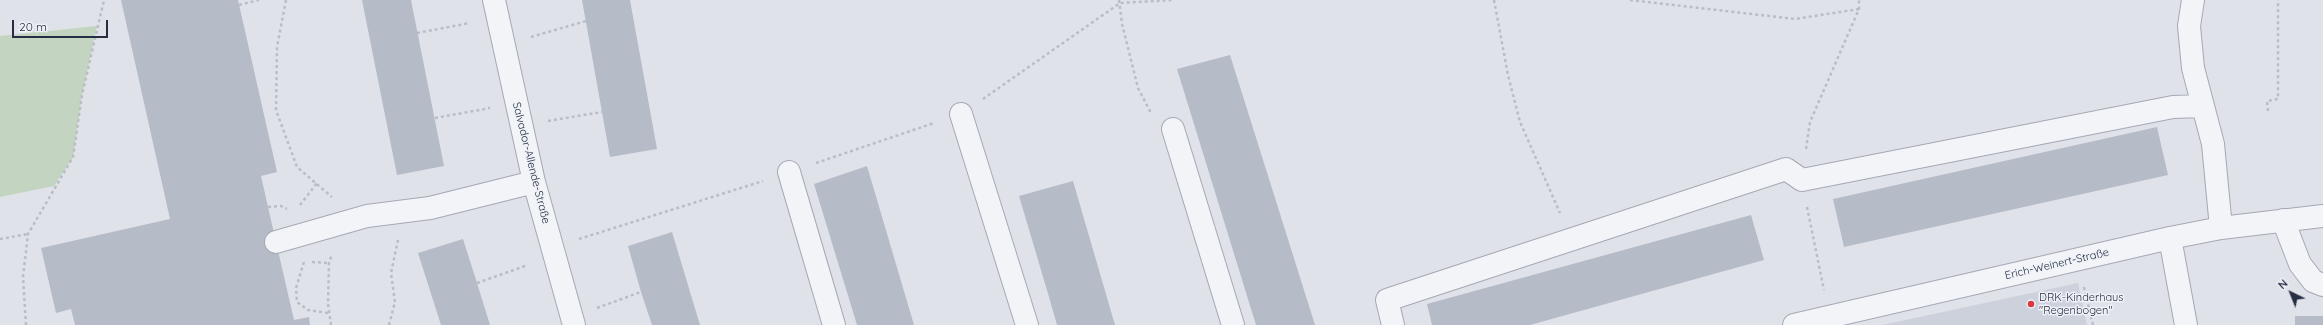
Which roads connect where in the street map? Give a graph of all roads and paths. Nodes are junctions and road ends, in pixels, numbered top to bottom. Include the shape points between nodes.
1 (104, 0) edge
2 (259, 0) edge
3 (286, 0) edge
4 (1173, 0) edge
5 (1494, 0) edge
6 (1630, 0) edge
7 (1859, 0) edge
8 (2193, 0) edge
9 (2278, 0) edge
10 (1119, 1) edge
11 (239, 5) dead end
12 (496, 9) edge
13 (1859, 9) junction
14 (586, 21) dead end
15 (418, 33) dead end
16 (504, 45) junction
17 (516, 103) junction
18 (2203, 106) junction
19 (2268, 111) dead end
20 (602, 112) dead end
21 (961, 114) junction
22 (434, 118) dead end
23 (546, 122) dead end
24 (1174, 130) joint
25 (789, 172) junction
26 (1802, 180) junction
27 (534, 182) junction
28 (317, 183) junction
29 (298, 208) dead end
30 (405, 211) junction
31 (367, 216) junction
32 (2323, 216) edge
33 (2283, 220) junction
34 (2221, 228) junction
35 (28, 234) junction
36 (2170, 238) junction
37 (0, 239) edge
38 (1572, 239) junction
39 (276, 242) dead end
40 (334, 250) dead end
41 (553, 251) junction
42 (2078, 259) junction
43 (304, 262) dead end
44 (329, 263) junction
45 (477, 283) dead end
46 (2323, 285) edge
47 (642, 292) dead end
48 (595, 309) dead end
49 (1830, 316) junction
50 (26, 325) edge
51 (331, 325) edge
52 (388, 325) edge
53 (574, 325) edge
54 (834, 325) edge
55 (1027, 325) edge
56 (1233, 325) edge
57 (1393, 325) edge
58 (1794, 325) edge
59 (2093, 325) edge
60 (2186, 325) edge

1 - 35 path via 82,95 73,157
2 - 11 path
3 - 28 path via 277,47 276,110 297,167
4 - 10 path
5 - 38 path via 1520,122
6 - 13 path via 1794,19
7 - 13 path
8 - 18 street via 2189,26 2193,68
9 - 19 path via 2278,99 2267,101
10 - 21 path
10 - 24 path via 1138,88 1155,119
12 - 15 path
12 - 16 street, Salvador-Allende-Straße
13 - 26 path via 1810,122
14 - 16 path
16 - 17 street, Salvador-Allende-Straße
17 - 22 path
17 - 27 street, Salvador-Allende-Straße
18 - 26 street via 2173,107
18 - 34 street via 2214,144
20 - 23 path
21 - 25 path
21 - 55 street
24 - 56 street
25 - 41 path
25 - 54 street
26 - 38 street via 1786,169
26 - 49 path
27 - 30 street via 474,198
27 - 41 street, Salvador-Allende-Straße
28 - 29 path
28 - 31 path via 334,198
30 - 31 street
30 - 52 path via 391,273 395,302
31 - 39 street
32 - 33 street, Erich-Weinert-Straße
33 - 34 street, Erich-Weinert-Straße
33 - 46 street via 2300,264 2313,281
34 - 36 street, Erich-Weinert-Straße
35 - 37 path
35 - 50 path via 23,276
36 - 42 street, Erich-Weinert-Straße
36 - 60 street
38 - 57 street via 1387,300
40 - 44 path
41 - 45 path
41 - 53 street, Salvador-Allende-Straße
42 - 49 street, Erich-Weinert-Straße
42 - 59 path
43 - 44 path
44 - 51 path via 328,304
47 - 48 path
49 - 58 street, Erich-Weinert-Straße

